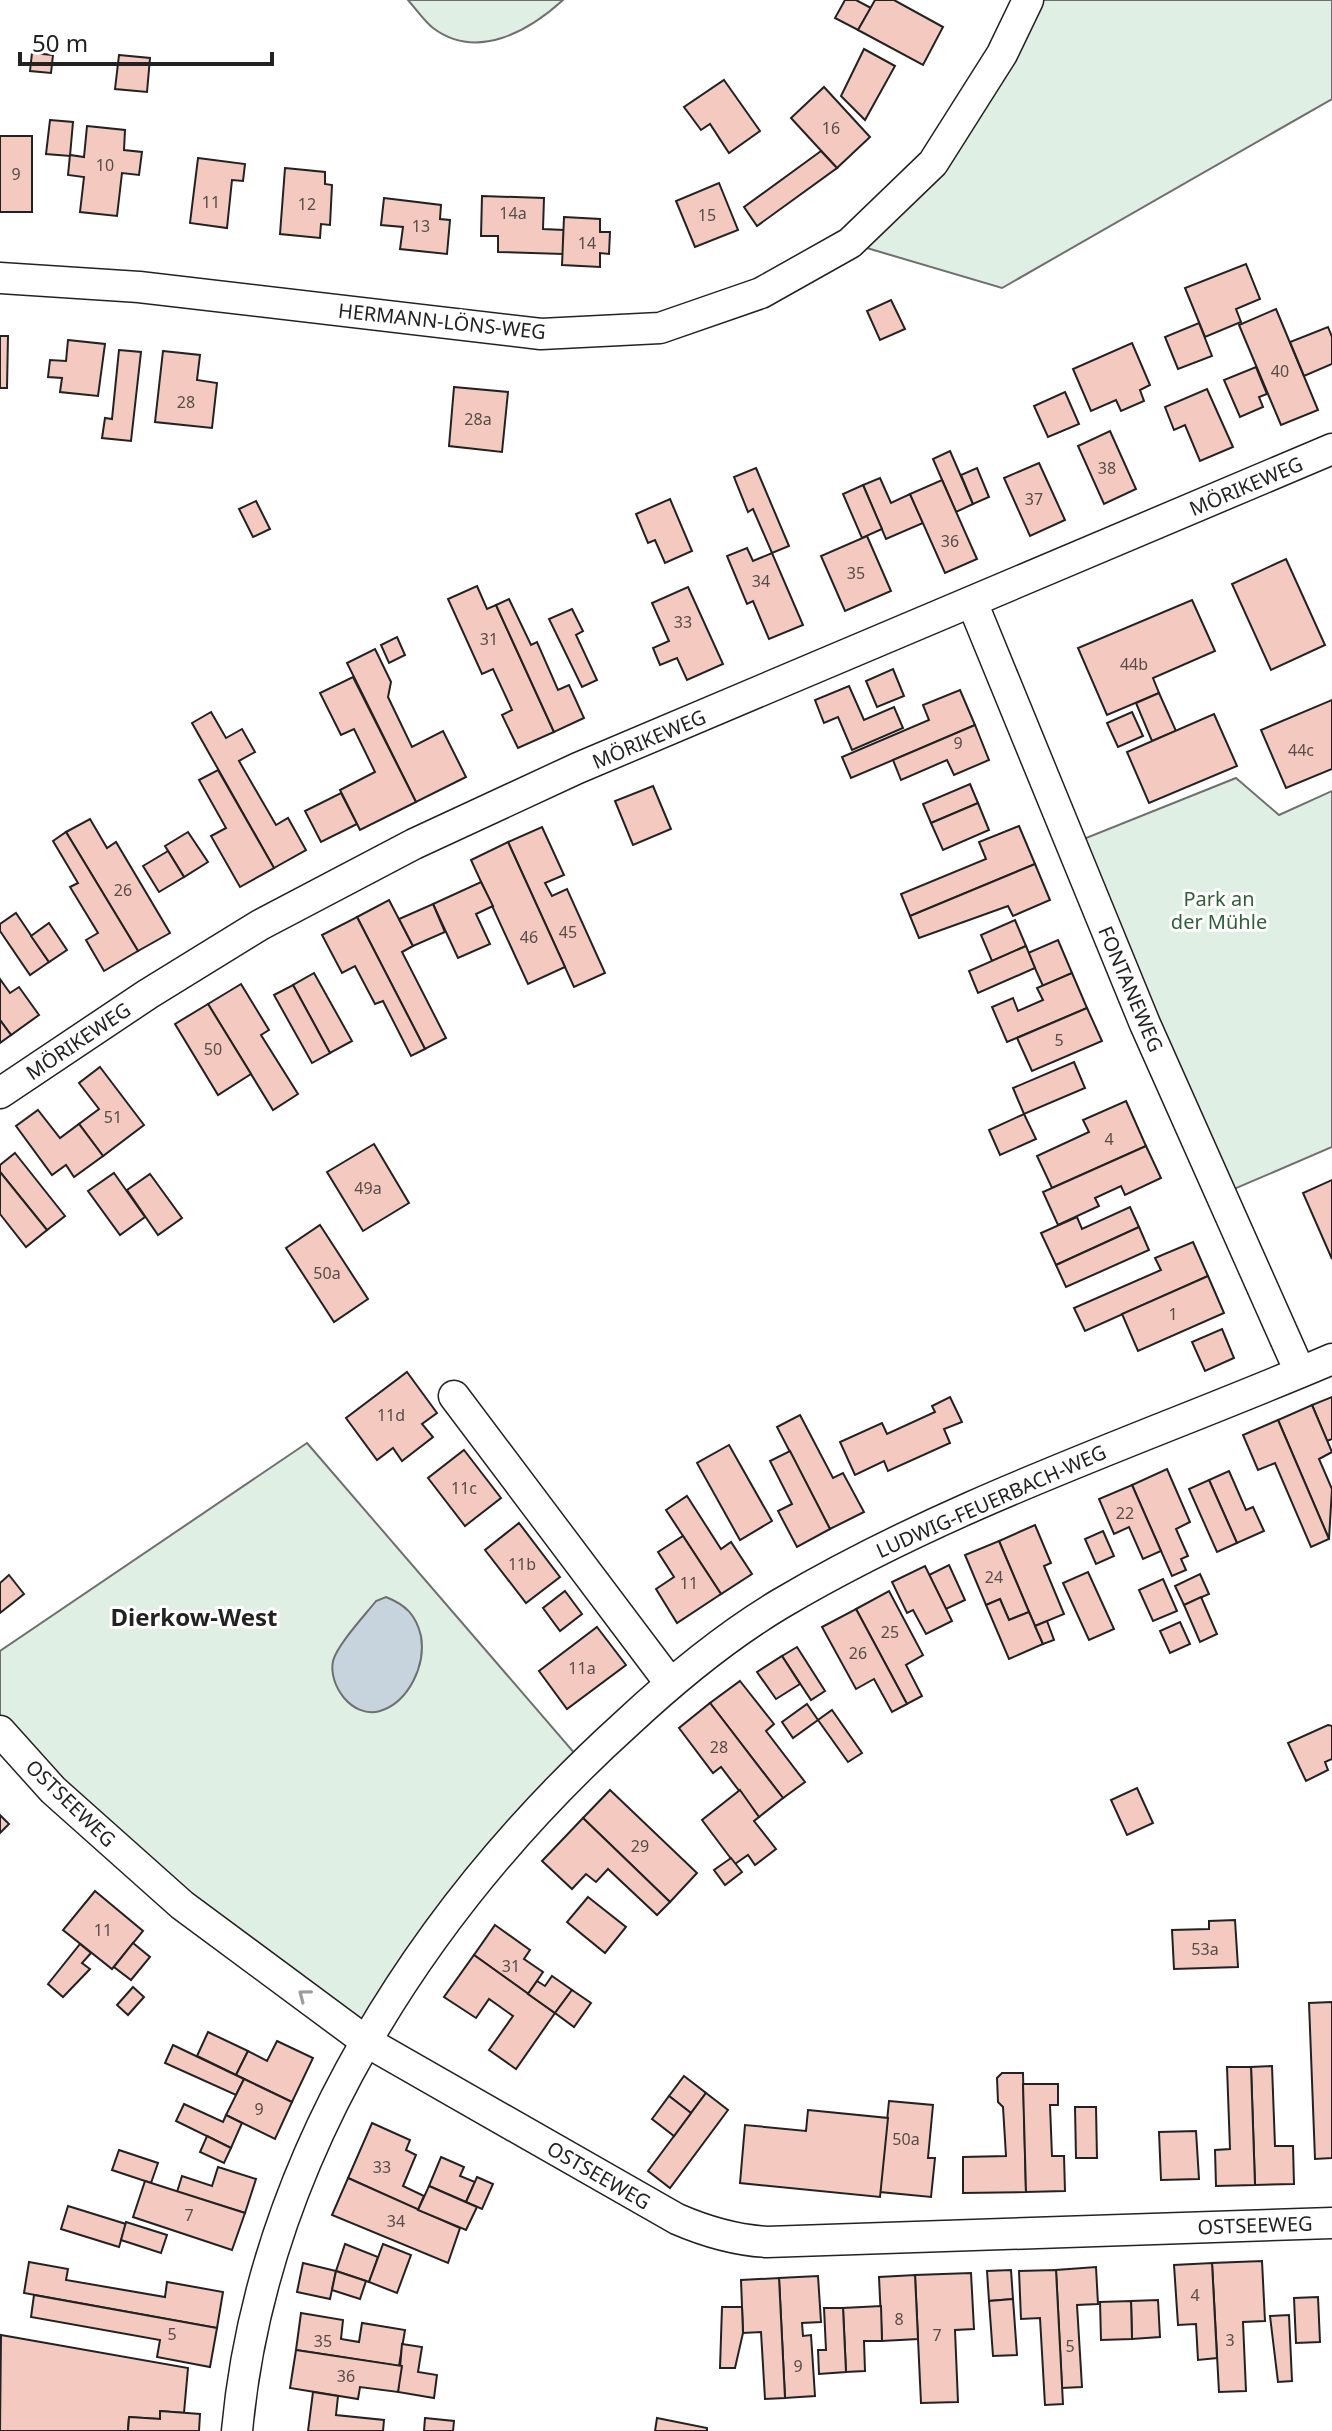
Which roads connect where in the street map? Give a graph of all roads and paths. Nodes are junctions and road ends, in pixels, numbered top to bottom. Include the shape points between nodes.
1 (1028, 0) edge
2 (0, 278) edge
3 (1332, 449) edge
4 (972, 602) junction
5 (0, 1093) edge
6 (1332, 1359) edge
7 (1300, 1372) junction
8 (454, 1396) dead end
9 (670, 1683) junction
10 (0, 1731) edge
11 (367, 2042) junction
12 (1332, 2223) edge
13 (237, 2431) edge

1 - 2 street, HERMANN-LÖNS-WEG via 1002,54 933,163 850,243 761,293 660,328 541,334 139,287
3 - 4 street, MÖRIKEWEG
4 - 5 street, MÖRIKEWEG via 578,768 414,844 260,925
4 - 7 street, FONTANEWEG via 1145,1024
6 - 7 street, LUDWIG-FEUERBACH-WEG
7 - 9 street, LUDWIG-FEUERBACH-WEG via 880,1548 777,1606
8 - 9 street
9 - 11 street, LUDWIG-FEUERBACH-WEG via 583,1763 497,1857 427,1948
11 -> 10 street, OSTSEEWEG via 182,1905 53,1790
11 - 12 street, OSTSEEWEG via 677,2219 740,2241
11 - 13 street, LUDWIG-FEUERBACH-WEG via 307,2159 278,2239 245,2368

